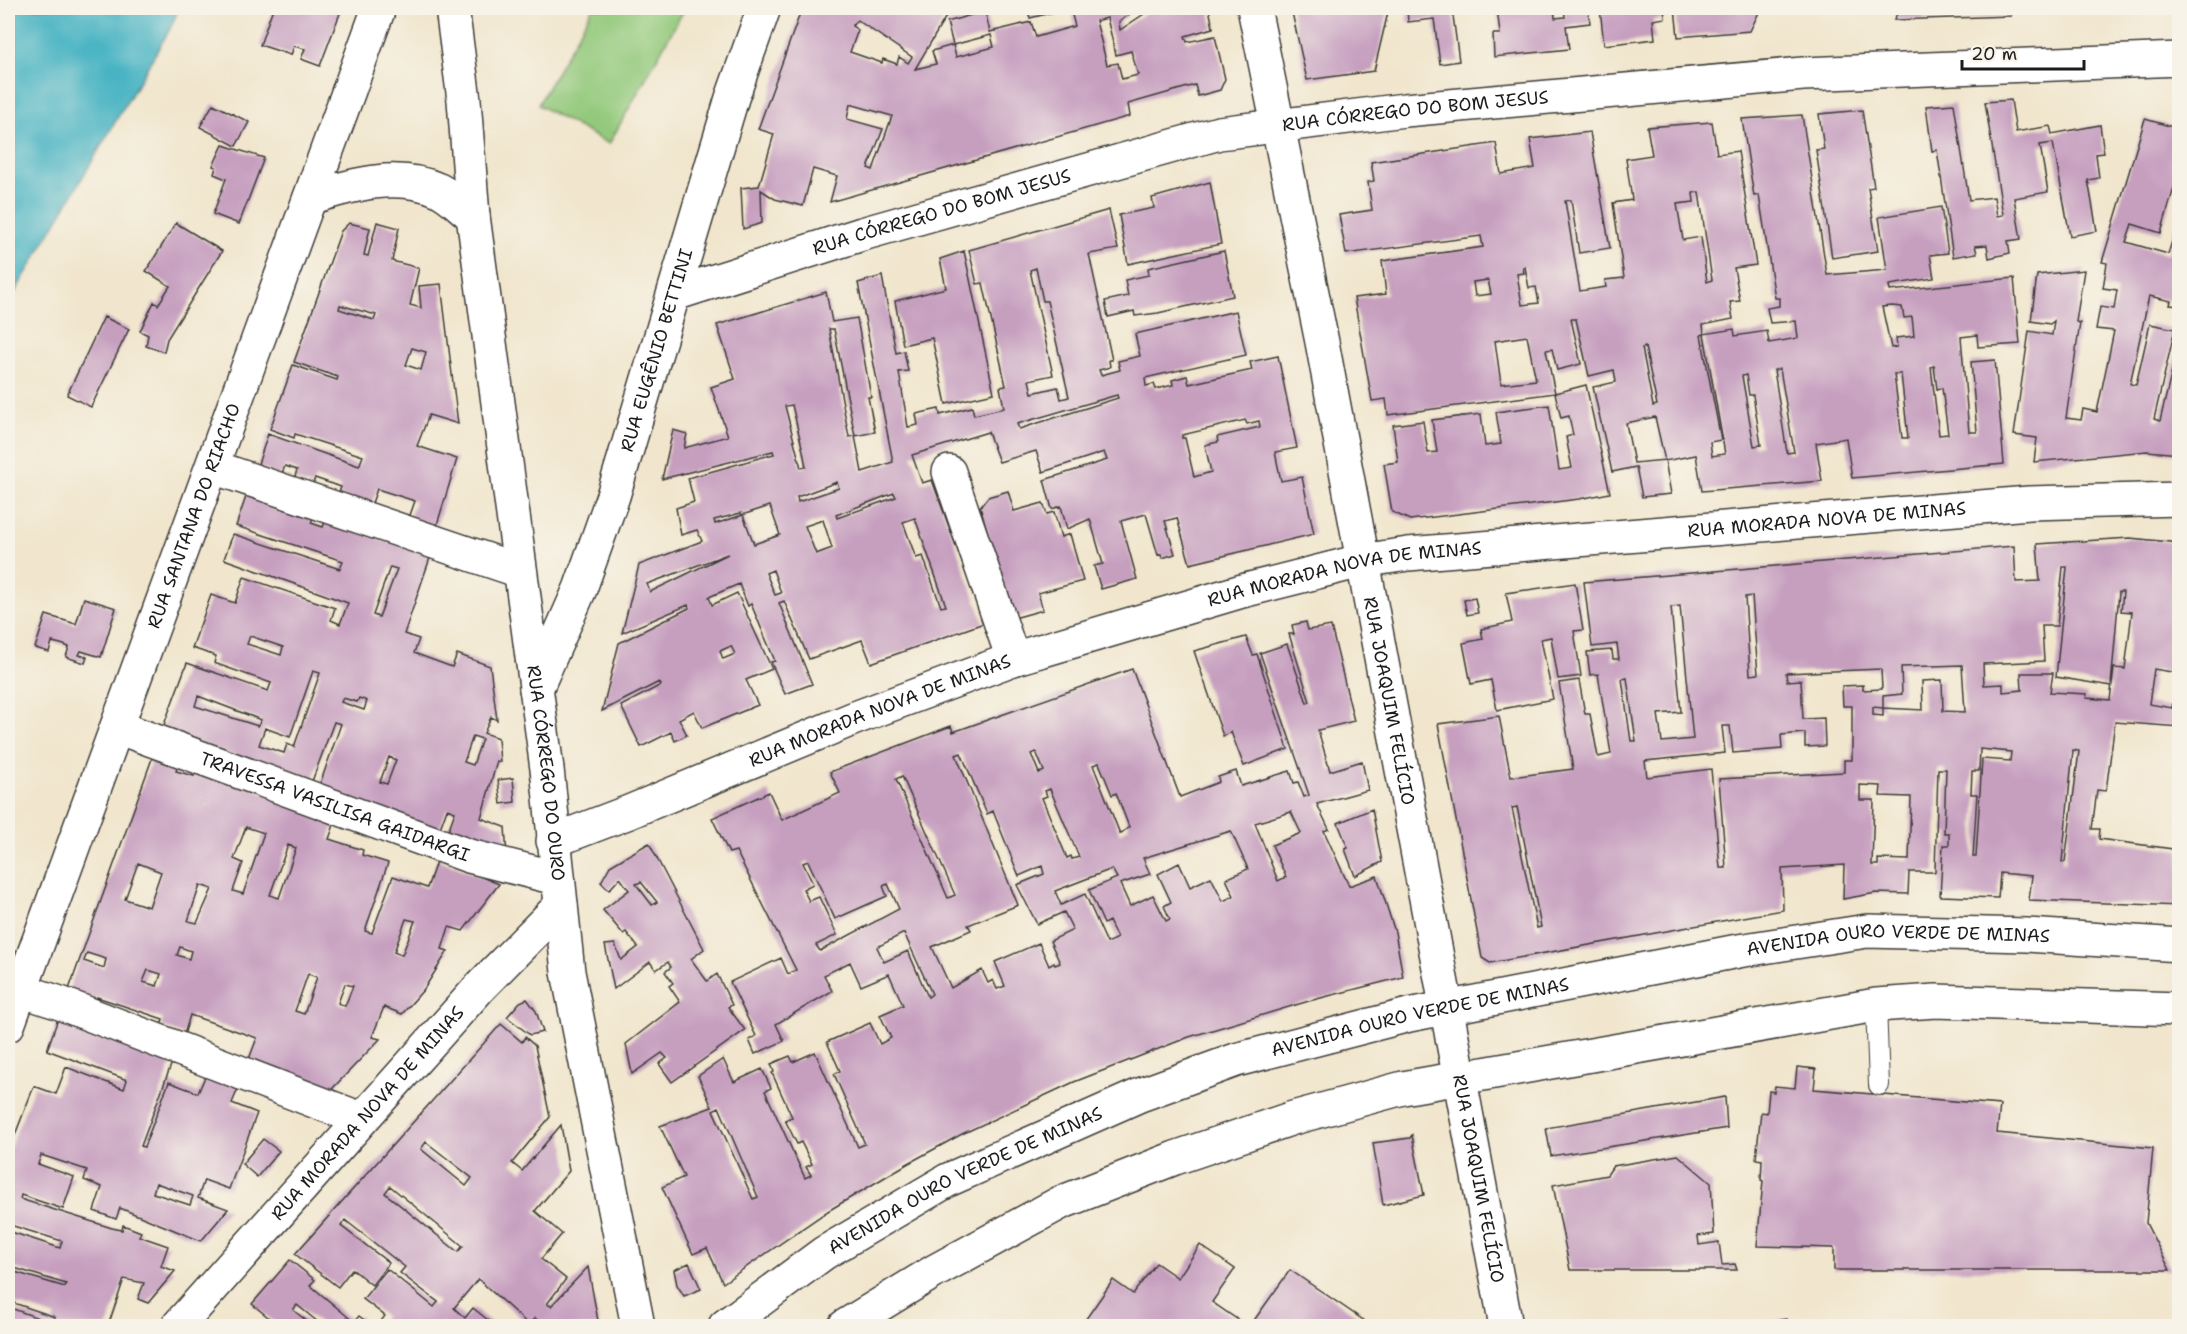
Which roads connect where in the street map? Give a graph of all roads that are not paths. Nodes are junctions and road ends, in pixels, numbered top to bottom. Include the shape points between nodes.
1 (452, 8) edge
2 (764, 8) edge
3 (1254, 8) edge
4 (381, 9) edge
5 (2180, 59) edge
6 (1279, 126) junction
7 (310, 198) junction
8 (473, 216) junction
9 (674, 294) junction
10 (213, 467) junction
11 (950, 472) dead end
12 (2180, 499) edge
13 (1361, 561) junction
14 (520, 571) junction
15 (1013, 659) junction
16 (537, 689) junction
17 (117, 727) junction
18 (553, 841) junction
19 (559, 892) junction
20 (2180, 945) edge
21 (20, 990) junction
22 (1876, 1005) junction
23 (1445, 1008) junction
24 (2180, 1009) edge
25 (8, 1025) edge
26 (1458, 1077) junction
27 (1879, 1085) dead end
28 (361, 1119) junction
29 (178, 1326) edge
30 (638, 1326) edge
31 (725, 1326) edge
32 (845, 1326) edge
33 (1506, 1326) edge

1 - 8 street, RUA CÓRREGO DO OURO
2 - 9 street, RUA EUGÊNIO BETTINI via 732,98
3 - 6 street, RUA JOAQUIM FELÍCIO
4 - 7 street, RUA SANTANA DO RIACHO
5 - 6 street, RUA CÓRREGO DO BOM JESUS via 1803,74 1405,110
6 - 9 street, RUA CÓRREGO DO BOM JESUS via 1220,133 862,234
6 - 13 street, RUA JOAQUIM FELÍCIO
7 - 8 street via 356,184 398,180 439,190
7 - 10 street, RUA SANTANA DO RIACHO
8 - 14 street, RUA CÓRREGO DO OURO
9 - 16 street, RUA EUGÊNIO BETTINI via 602,527
10 - 14 street
10 - 17 street, RUA SANTANA DO RIACHO
11 - 15 street
12 - 13 street, RUA MORADA NOVA DE MINAS via 2029,503
13 - 15 street, RUA MORADA NOVA DE MINAS via 1242,591
13 - 23 street, RUA JOAQUIM FELÍCIO
14 - 16 street, RUA CÓRREGO DO OURO
15 - 18 street, RUA MORADA NOVA DE MINAS via 855,718
16 - 18 street, RUA CÓRREGO DO OURO
17 - 19 street, TRAVESSA VASILISA GAIDARGI
17 - 21 street, RUA SANTANA DO RIACHO
18 - 19 street, RUA CÓRREGO DO OURO
19 - 28 street, RUA MORADA NOVA DE MINAS via 481,986
19 - 30 street, RUA CÓRREGO DO OURO via 568,972
20 - 23 street, AVENIDA OURO VERDE DE MINAS via 2028,935 1867,931 1738,951
21 - 25 street, RUA SANTANA DO RIACHO
21 - 28 street
22 - 24 street via 1936,1001
22 - 26 street
22 - 27 lane
23 - 26 street, RUA JOAQUIM FELÍCIO
23 - 31 street, AVENIDA OURO VERDE DE MINAS via 1236,1060 1118,1105 948,1180 824,1253
26 - 32 street via 1293,1118 1060,1203 935,1271
26 - 33 street, RUA JOAQUIM FELÍCIO
28 - 29 street, RUA MORADA NOVA DE MINAS

